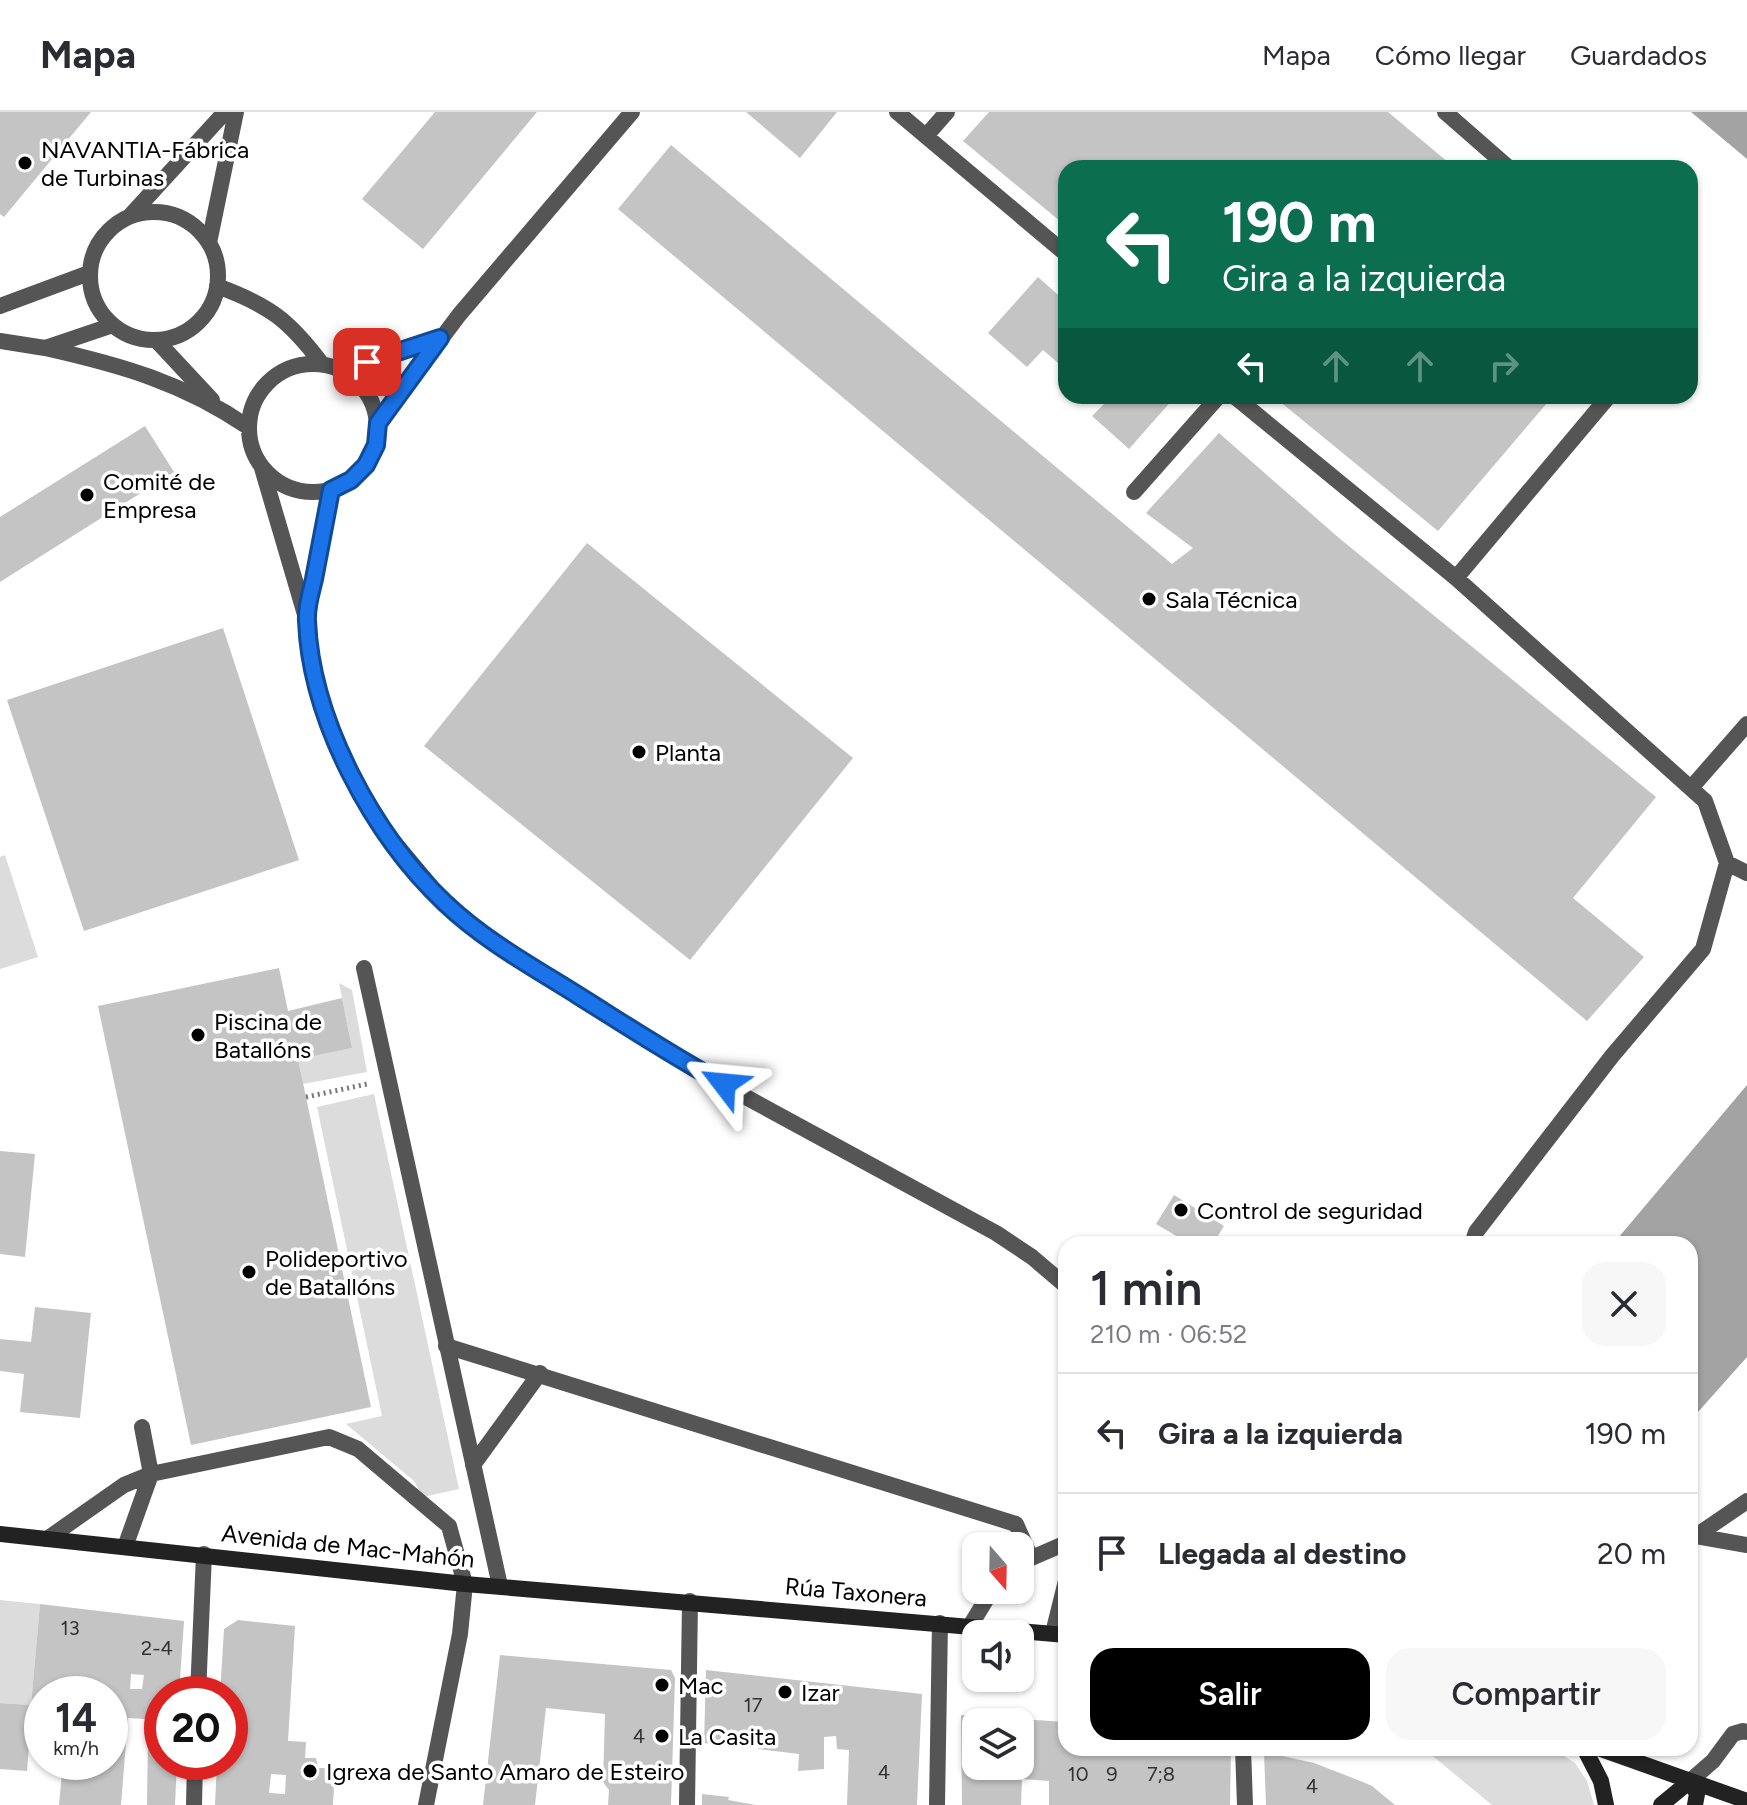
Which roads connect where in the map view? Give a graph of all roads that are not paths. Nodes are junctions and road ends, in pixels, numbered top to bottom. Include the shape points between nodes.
1 (225, 112) edge
2 (236, 112) edge
3 (632, 112) edge
4 (897, 112) edge
5 (947, 112) edge
6 (1445, 112) edge
7 (926, 136) junction
8 (1500, 160) edge
9 (130, 216) junction
10 (209, 243) junction
11 (1058, 247) edge
12 (89, 273) junction
13 (217, 286) junction
14 (0, 306) edge
15 (113, 325) junction
16 (440, 338) junction
17 (156, 340) junction
18 (0, 341) edge
19 (45, 348) junction
20 (322, 364) junction
21 (343, 370) junction
22 (1212, 404) edge
23 (1244, 404) edge
24 (1602, 404) edge
25 (216, 405) junction
26 (378, 423) junction
27 (248, 427) junction
28 (262, 468) junction
29 (331, 490) junction
30 (1134, 492) dead end
31 (1456, 578) junction
32 (306, 618) junction
33 (1747, 724) edge
34 (1691, 788) junction
35 (1727, 863) junction
36 (1747, 873) edge
37 (364, 968) dead end
38 (1475, 1236) edge
39 (1058, 1279) edge
40 (446, 1346) junction
41 (540, 1373) junction
42 (142, 1427) dead end
43 (473, 1465) junction
44 (151, 1474) junction
45 (1747, 1501) edge
46 (1018, 1532) edge
47 (0, 1534) edge
48 (1698, 1535) edge
49 (47, 1539) junction
50 (1698, 1539) edge
51 (1747, 1545) edge
52 (1058, 1546) edge
53 (125, 1547) junction
54 (204, 1554) junction
55 (1034, 1557) edge
56 (465, 1584) junction
57 (500, 1586) junction
58 (690, 1601) junction
59 (940, 1623) junction
60 (962, 1625) edge
61 (1034, 1632) edge
62 (1058, 1634) edge
63 (199, 1676) edge
64 (1747, 1732) edge
65 (1243, 1756) edge
66 (1588, 1756) edge
67 (1620, 1756) edge
68 (195, 1780) edge
69 (1690, 1781) junction
70 (1747, 1801) edge
71 (194, 1805) edge
72 (426, 1805) edge
73 (687, 1805) edge
74 (937, 1805) edge
75 (1245, 1805) edge
76 (1606, 1805) edge
77 (1661, 1805) edge
78 (1695, 1805) edge

1 - 9 street
2 - 10 street
3 - 16 street
4 - 7 street
5 - 7 street
6 - 8 street
7 - 11 street
9 - 10 street via 156,212 181,217
9 - 12 street via 104,235
10 - 13 street via 217,264
12 - 14 street
12 - 15 street via 92,296
13 - 17 street via 208,309 192,327
13 - 20 street via 273,312
15 - 17 street via 133,337
15 - 19 street
16 - 21 street
16 - 26 street
17 - 25 street
18 - 19 street
19 - 25 street via 114,363
20 - 21 street
20 - 27 street via 300,364 263,386
21 - 26 street via 373,401
22 - 30 street
23 - 31 street
24 - 31 street
25 - 27 street
26 - 29 street via 376,445 366,465
27 - 28 street
28 - 29 street via 294,489
28 - 32 street
29 - 32 street
31 - 34 street
32 - 39 street via 315,681 357,785 388,835 444,902 484,937 696,1070 996,1233
33 - 34 street
34 - 35 street via 1705,801
35 - 36 street
35 - 38 street via 1703,949 1612,1056
37 - 40 street
40 - 41 street
40 - 43 street
41 - 43 street
41 - 46 street via 1016,1524
42 - 44 street
43 - 57 street
44 - 49 street via 124,1485
44 - 53 street
44 - 56 street via 329,1437 358,1449 449,1526
45 - 48 street
47 - 49 street, Avenida de Mac-Mahón
49 - 53 street, Avenida de Mac-Mahón
50 - 51 street
52 - 55 street
53 - 54 street, Avenida de Mac-Mahón
54 - 56 street, Avenida de Mac-Mahón
54 - 63 street
56 - 57 street, Avenida de Mac-Mahón
56 - 72 street
57 - 58 street, Avenida de Mac-Mahón
58 - 59 street, Rúa Taxonera
58 - 73 street
59 - 60 street, Rúa Taxonera
59 - 74 street
61 - 62 street, Rúa Taxonera
64 - 69 street via 1733,1734
65 - 75 street
66 - 76 street
67 - 69 street
68 - 71 street
69 - 70 street
69 - 77 street
69 - 78 street via 1697,1794

